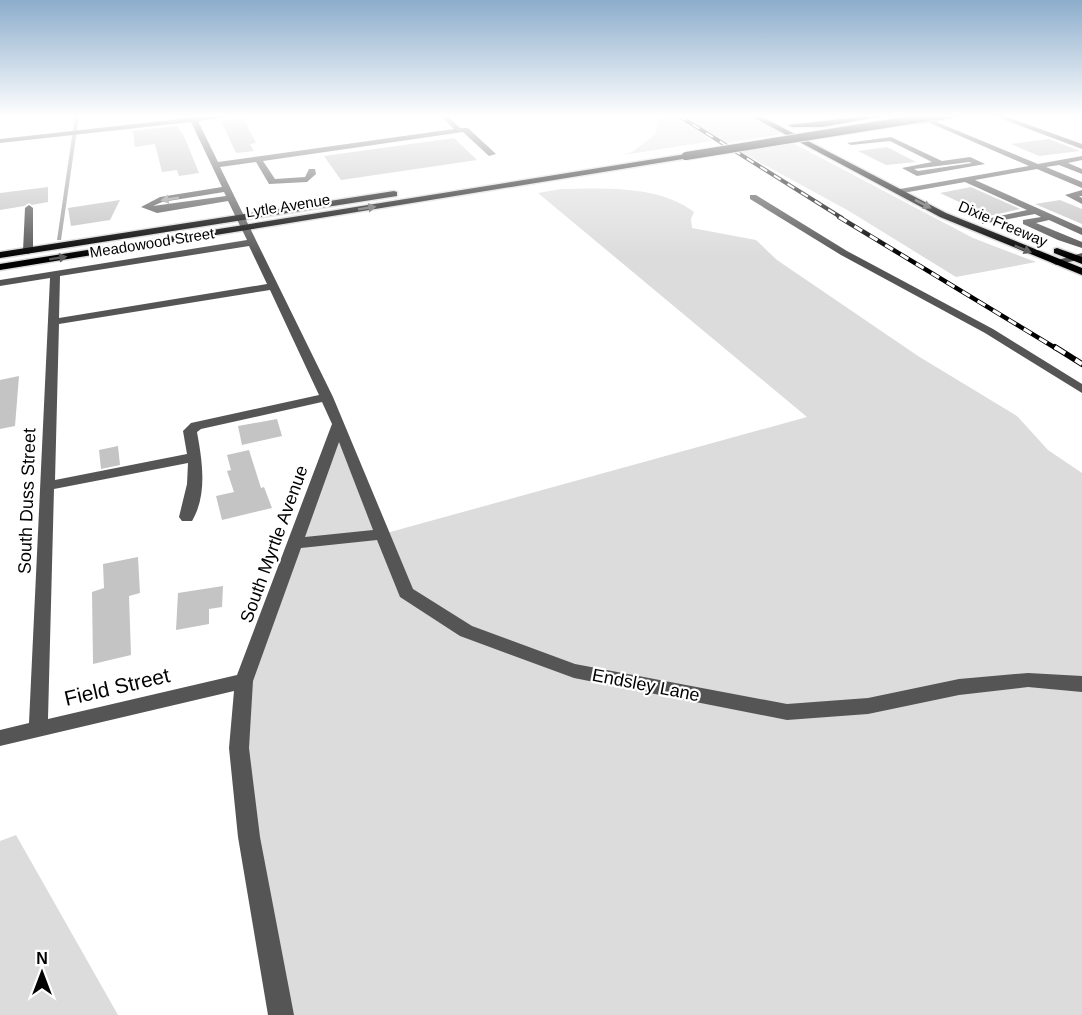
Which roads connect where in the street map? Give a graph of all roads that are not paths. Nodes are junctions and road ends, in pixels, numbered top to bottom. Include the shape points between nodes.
1 (227, 163) edge
2 (261, 163) edge
3 (306, 163) edge
4 (624, 163) edge
5 (851, 163) edge
6 (864, 163) edge
7 (939, 163) edge
8 (942, 163) edge
9 (980, 163) edge
10 (1031, 163) edge
11 (1051, 163) edge
12 (1062, 163) edge
13 (216, 165) joint
14 (1037, 166) junction
15 (954, 168) junction
16 (1082, 172) edge
17 (973, 179) junction
18 (1082, 186) edge
19 (916, 190) junction
20 (900, 192) junction
21 (1082, 192) edge
22 (230, 194) junction
23 (753, 197) dead end
24 (932, 198) dead end
25 (1082, 201) edge
26 (29, 208) dead end
27 (956, 209) dead end
28 (1032, 209) junction
29 (1045, 219) dead end
30 (985, 222) junction
31 (248, 229) junction
32 (1082, 232) edge
33 (1082, 245) edge
34 (28, 251) junction
35 (0, 255) edge
36 (1079, 258) edge
37 (1056, 262) junction
38 (0, 267) edge
39 (1082, 272) edge
40 (55, 274) junction
41 (0, 283) edge
42 (274, 286) junction
43 (53, 322) junction
44 (1082, 389) edge
45 (327, 398) junction
46 (339, 424) junction
47 (196, 458) junction
48 (47, 486) junction
49 (187, 517) dead end
50 (383, 534) junction
51 (295, 543) junction
52 (244, 681) junction
53 (1082, 684) edge
54 (38, 729) junction
55 (0, 738) edge
56 (281, 1015) edge

1 - 13 street
2 - 3 street via 272,182 307,179 310,169
4 - 31 main road, Lytle Avenue
5 - 20 main road, Dixie Freeway
6 - 19 main road, Dixie Freeway
7 - 15 street via 906,168 917,174
8 - 15 street
9 - 15 street
10 - 14 street
11 - 14 street
12 - 16 street
13 - 22 street
14 - 17 street
14 - 18 street
15 - 17 street
17 - 19 street
17 - 28 street
19 - 20 street
19 - 24 main road, Dixie Freeway
20 -> 37 main road, Dixie Freeway
21 - 25 street via 1069,195
22 -> 22 street via 160,200 145,207 157,210
22 - 31 street
23 - 44 street via 844,253 989,331
26 - 34 street
27 - 30 main road, Dixie Freeway
28 - 30 street
28 - 32 street
29 - 33 street via 1026,222
30 - 36 main road, Dixie Freeway
31 - 34 main road, Lytle Avenue
38 -> 31 main road, Lytle Avenue
31 - 40 street, Meadowood Street
31 - 42 street
34 - 35 main road, Lytle Avenue
36 - 37 street
37 - 39 main road, Dixie Freeway
40 - 41 street, Meadowood Street
40 - 43 street, South Duss Street
42 - 43 street
42 - 45 street
43 - 48 street, South Duss Street
45 - 46 street
45 - 47 street via 196,426 190,431
46 - 50 street, Endsley Lane
46 - 51 street, South Myrtle Avenue
47 - 48 street
47 - 49 street via 195,492
48 - 54 street, South Duss Street
50 - 51 street
50 - 53 street, Endsley Lane via 406,593 466,631 574,671 787,712 868,706 959,687 1028,680
51 - 52 street, South Myrtle Avenue
52 - 54 street, Field Street
52 - 56 street, South Myrtle Avenue via 239,748 249,837
54 - 55 street, Field Street

